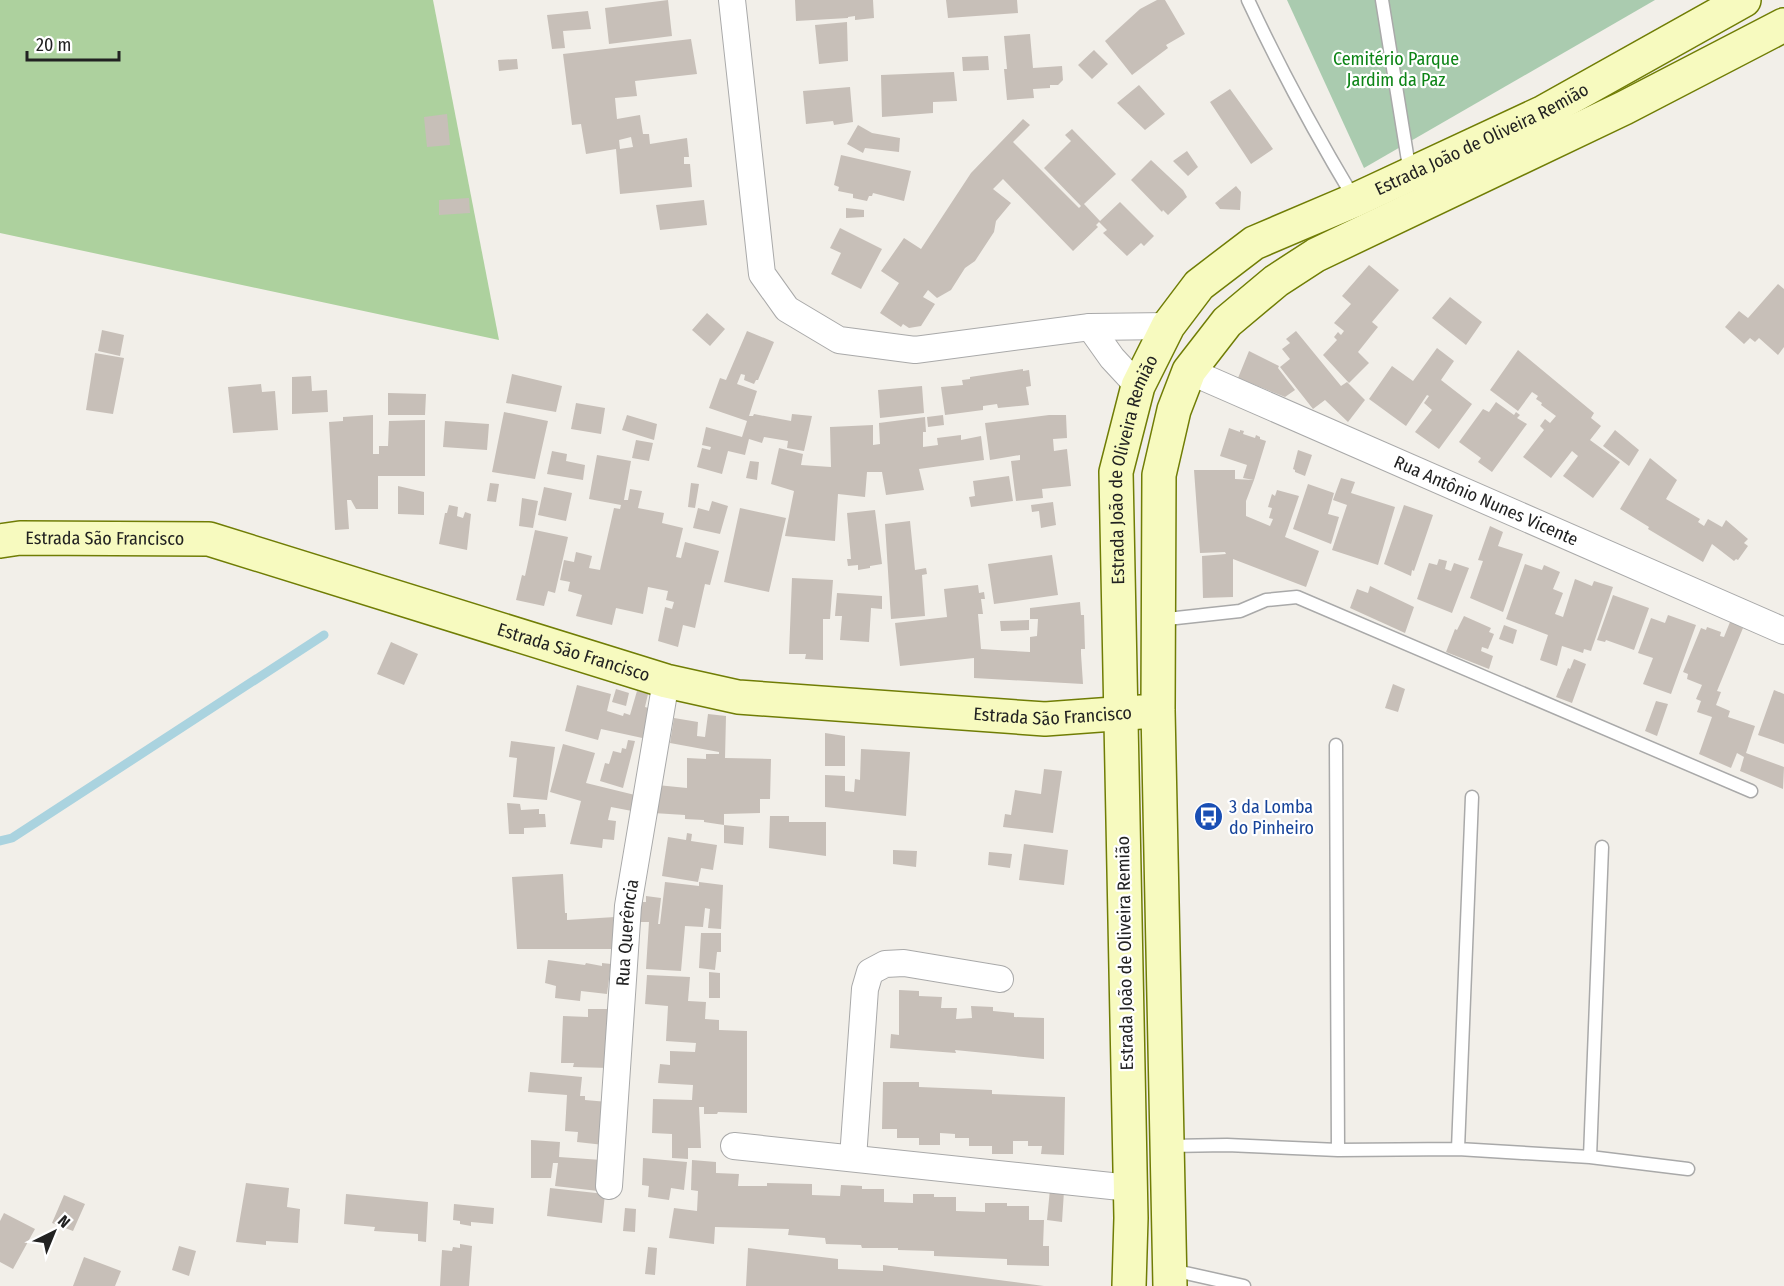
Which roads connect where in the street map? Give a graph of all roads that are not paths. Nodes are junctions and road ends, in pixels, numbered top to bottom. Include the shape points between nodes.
1 (732, 0) edge
2 (1248, 0) edge
3 (1382, 0) edge
4 (1744, 0) edge
5 (1784, 25) edge
6 (1410, 174) junction
7 (1355, 200) junction
8 (1168, 326) junction
9 (1090, 327) junction
10 (1189, 371) junction
11 (1138, 386) junction
12 (0, 542) edge
13 (1158, 620) junction
14 (1784, 631) edge
15 (666, 681) junction
16 (1158, 710) junction
17 (1119, 715) junction
18 (1336, 745) dead end
19 (1750, 791) dead end
20 (1472, 797) dead end
21 (1602, 848) dead end
22 (1000, 980) dead end
23 (734, 1146) dead end
24 (1168, 1146) junction
25 (1458, 1149) junction
26 (1338, 1150) junction
27 (1590, 1157) junction
28 (853, 1158) junction
29 (1688, 1169) dead end
30 (609, 1186) dead end
31 (1130, 1188) junction
32 (1170, 1278) edge
33 (1129, 1286) edge
34 (1244, 1286) edge

1 - 9 street via 762,274 788,309 839,340 915,350
2 - 7 lane
3 - 6 lane
4 - 6 main road, Estrada João de Oliveira Remião via 1544,112
5 - 10 main road, Estrada João de Oliveira Remião via 1624,108 1316,255 1276,281 1227,322
6 - 7 main road, Estrada João de Oliveira Remião
7 - 8 main road, Estrada João de Oliveira Remião via 1254,243 1199,285
8 - 9 street
8 - 11 main road, Estrada João de Oliveira Remião
9 - 11 street
10 - 13 main road, Estrada João de Oliveira Remião via 1174,410 1159,475
10 - 14 street, Rua Antônio Nunes Vicente
11 - 17 main road, Estrada João de Oliveira Remião via 1116,472
12 - 15 main road, Estrada São Francisco via 20,538 209,539
13 - 16 main road, Estrada João de Oliveira Remião
13 - 19 lane via 1240,610 1266,600 1297,597
15 - 17 main road, Estrada São Francisco via 750,698 1045,719
15 - 30 street, Rua Querência via 628,906
16 - 17 main road, Estrada São Francisco
16 - 24 main road, Estrada João de Oliveira Remião
17 - 31 main road, Estrada João de Oliveira Remião
18 - 26 lane
20 - 25 lane
21 - 27 lane
22 - 28 street via 903,963 885,964 870,972 865,989
23 - 28 street
24 - 26 lane
24 - 32 main road, Estrada João de Oliveira Remião
25 - 26 lane
25 - 27 lane
27 - 29 lane
28 - 31 street
31 - 33 main road, Estrada João de Oliveira Remião
32 - 34 lane

